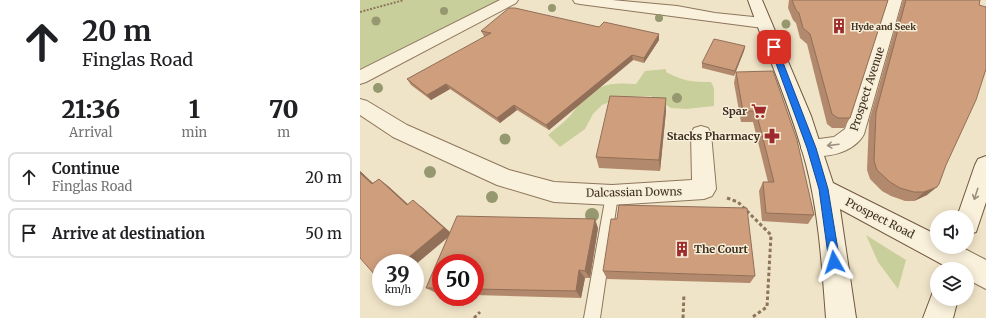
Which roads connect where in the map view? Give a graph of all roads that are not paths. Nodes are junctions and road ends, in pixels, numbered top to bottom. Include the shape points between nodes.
1 (511, 0) edge
2 (580, 0) edge
3 (755, 0) edge
4 (896, 0) edge
5 (764, 23) junction
6 (360, 78) edge
7 (360, 106) edge
8 (701, 134) dead end
9 (812, 148) junction
10 (986, 165) edge
11 (823, 189) junction
12 (612, 195) junction
13 (972, 210) edge
14 (956, 258) edge
15 (986, 275) edge
16 (942, 306) edge
17 (592, 318) edge
18 (840, 318) edge
19 (938, 318) edge

1 - 6 street
2 - 5 street
3 - 5 street
4 -> 9 street, Prospect Avenue via 854,134 839,145
5 - 9 street
7 - 12 street, Dalcassian Downs via 400,130 505,178 554,192
8 - 12 street, Dalcassian Downs via 704,190
9 - 11 street
10 -> 13 street
11 - 14 street, Prospect Road
11 - 18 street via 833,244
12 - 17 lane
14 - 15 street, Prospect Road
16 - 19 street

